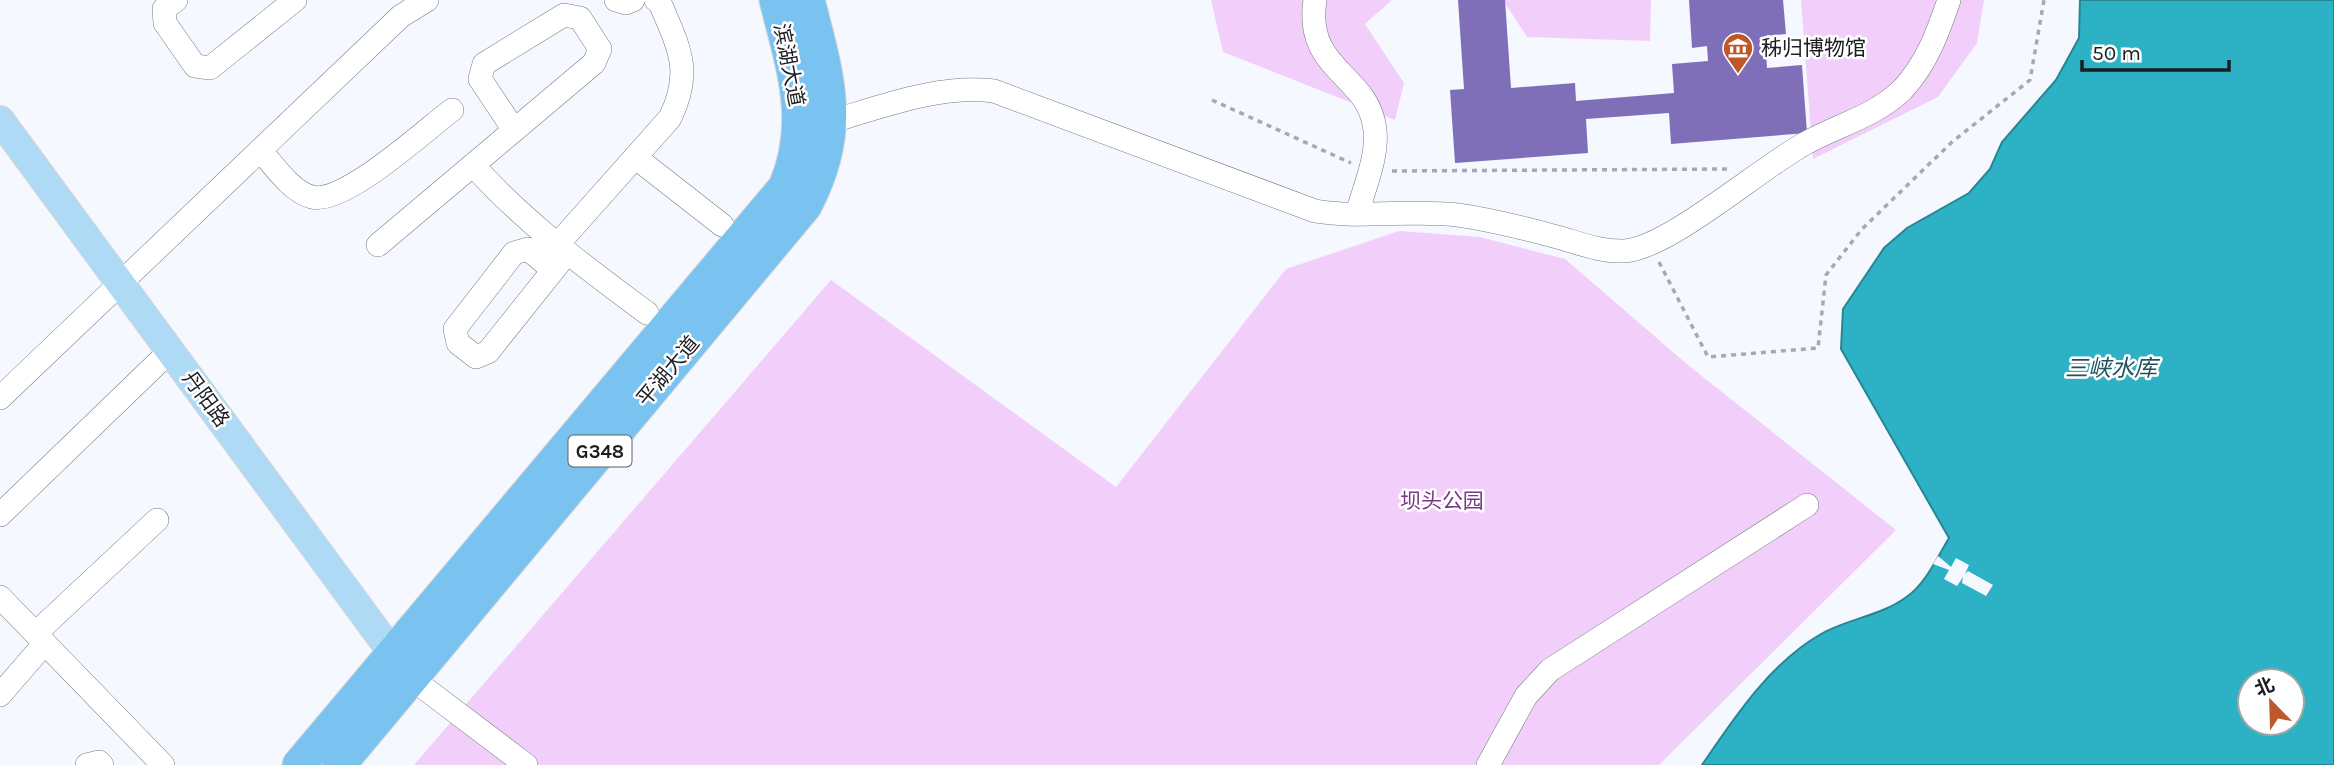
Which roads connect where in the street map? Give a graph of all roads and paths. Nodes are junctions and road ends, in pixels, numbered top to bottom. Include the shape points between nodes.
1 (176, 0) edge
2 (295, 0) edge
3 (427, 0) edge
4 (616, 0) edge
5 (633, 0) edge
6 (656, 0) edge
7 (776, 0) edge
8 (808, 0) edge
9 (1315, 0) edge
10 (1949, 0) edge
11 (2045, 0) edge
12 (396, 5) edge
13 (1212, 100) dead end
14 (452, 110) dead end
15 (0, 120) edge
16 (815, 127) junction
17 (514, 130) junction
18 (260, 150) junction
19 (635, 157) junction
20 (472, 165) junction
21 (1731, 169) dead end
22 (1369, 171) junction
23 (1357, 214) junction
24 (722, 225) dead end
25 (1650, 244) junction
26 (377, 245) dead end
27 (559, 256) junction
28 (120, 283) junction
29 (647, 313) dead end
30 (170, 351) junction
31 (0, 398) edge
32 (1807, 505) dead end
33 (0, 515) edge
34 (157, 520) dead end
35 (0, 597) edge
36 (40, 638) junction
37 (402, 666) junction
38 (0, 695) edge
39 (87, 765) edge
40 (102, 765) edge
41 (163, 765) edge
42 (299, 765) edge
43 (339, 765) edge
44 (526, 765) edge
45 (1488, 765) edge

1 - 2 street via 164,9 164,23 195,66 210,68
3 - 12 street
4 - 5 street
6 - 19 street via 684,71 680,98 670,118
7 - 16 highway, 滨湖大道 / G348 via 799,101
8 - 16 highway, 滨湖大道 / G348 via 830,98
9 - 22 street via 1316,40 1371,113 1375,148
10 - 25 street via 1935,41 1902,90 1877,108 1784,155
11 - 25 path via 2030,79 1952,142 1862,229 1826,275 1818,348 1708,358
12 - 18 street
13 - 22 path
14 - 18 street via 350,188 323,198 298,191
15 - 28 main road, 丹阳路
16 - 23 street via 951,90 994,91 1296,206 1336,215
16 - 37 highway, 平湖大道 / G348 via 821,175 805,206
17 - 17 street via 594,63 600,49 580,18 564,15 484,64 480,79
17 - 20 street
18 - 28 street
19 - 24 street
19 - 27 street
20 - 26 street
20 - 27 street
21 - 22 path
22 - 23 street
23 - 25 street via 1469,216 1600,250 1626,251
27 - 27 street via 488,352 476,357 458,344 455,330 514,253 528,248
27 - 29 street
28 - 30 main road, 丹阳路
28 - 31 street
30 - 33 street
30 - 37 main road, 丹阳路
32 - 45 street via 1550,670 1526,696
34 - 36 street
35 - 36 street
36 - 38 street
36 - 41 street
37 - 42 highway, 平湖大道 / G348
37 - 43 highway, 平湖大道 / G348
37 - 44 street
39 - 40 street

